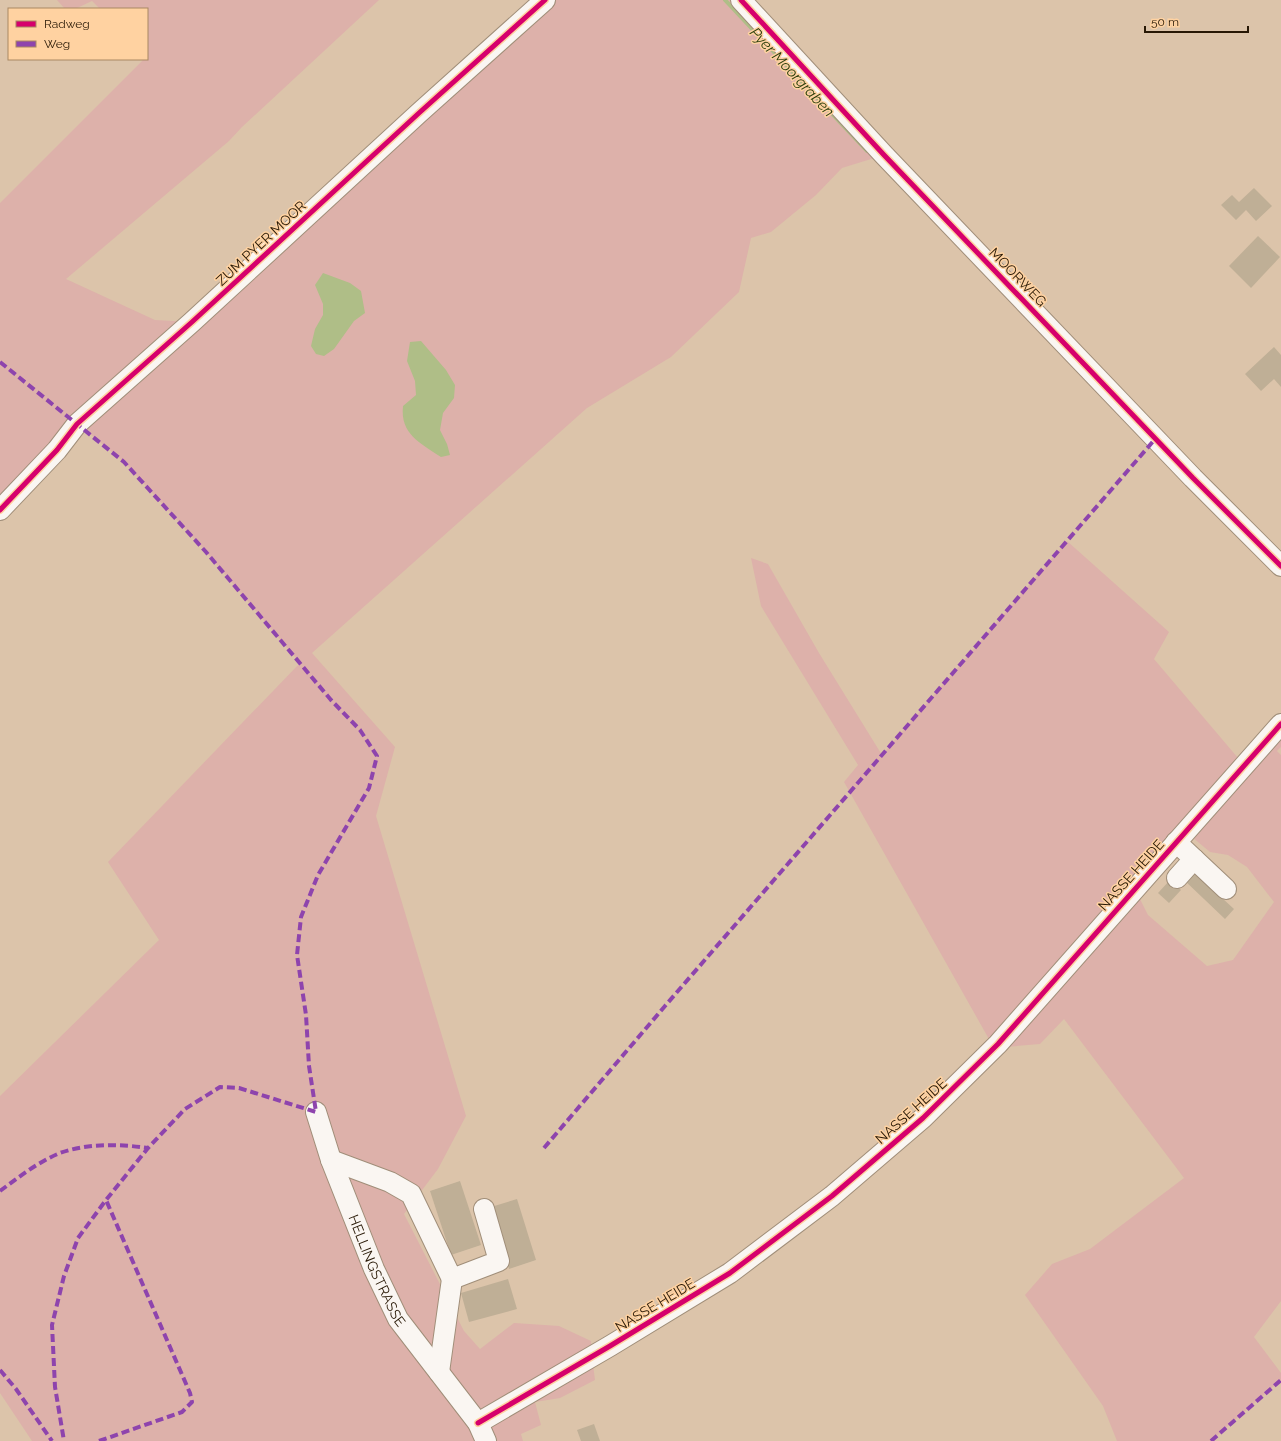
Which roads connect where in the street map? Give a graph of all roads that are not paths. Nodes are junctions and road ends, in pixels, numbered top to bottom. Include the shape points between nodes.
1 (545, 0) edge
2 (741, 0) edge
3 (0, 510) edge
4 (1281, 566) edge
5 (1281, 724) edge
6 (1176, 842) junction
7 (1194, 859) junction
8 (1177, 878) dead end
9 (1226, 889) dead end
10 (316, 1112) dead end
11 (331, 1160) junction
12 (484, 1209) dead end
13 (452, 1279) junction
14 (439, 1372) junction
15 (478, 1422) junction
16 (486, 1441) edge

1 - 3 street, ZUM PYER MOOR via 78,424
2 - 4 street, MOORWEG via 884,155 1193,478
5 - 6 street, NASSE HEIDE
6 - 7 street
6 - 15 street, NASSE HEIDE via 998,1044 923,1118 832,1196 730,1274
7 - 8 street
7 - 9 street
10 - 11 street, HELLINGSTRASSE
11 - 13 street via 390,1182 411,1194
11 - 14 street, HELLINGSTRASSE via 374,1269 398,1319
12 - 13 street via 499,1260
13 - 14 street
14 - 15 street, HELLINGSTRASSE
15 - 16 street, HELLINGSTRASSE

